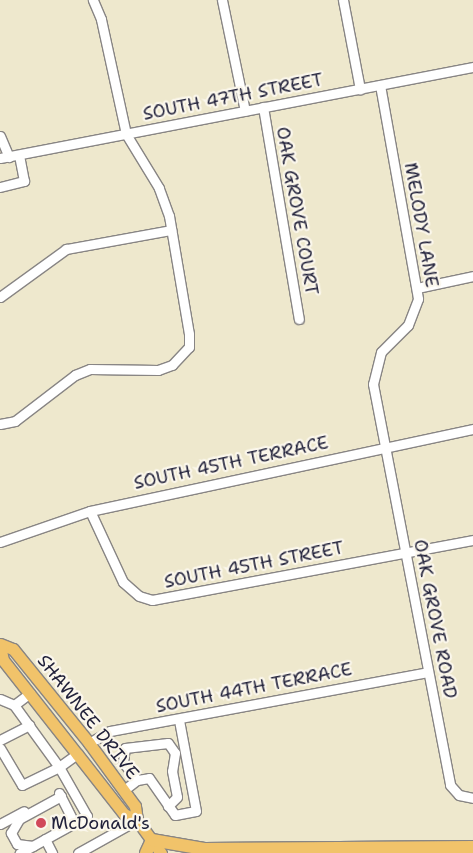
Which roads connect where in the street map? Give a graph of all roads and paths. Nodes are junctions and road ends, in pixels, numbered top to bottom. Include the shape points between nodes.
1 (93, 0) edge
2 (222, 0) edge
3 (343, 0) edge
4 (473, 67) edge
5 (380, 85) junction
6 (360, 89) junction
7 (263, 108) junction
8 (245, 111) junction
9 (126, 134) junction
10 (0, 136) edge
11 (19, 155) junction
12 (5, 157) edge
13 (0, 188) edge
14 (171, 230) junction
15 (473, 276) edge
16 (417, 288) junction
17 (0, 297) edge
18 (299, 319) dead end
19 (0, 424) edge
20 (473, 429) edge
21 (386, 446) junction
22 (90, 511) junction
23 (473, 540) edge
24 (0, 542) edge
25 (406, 553) junction
26 (0, 645) edge
27 (428, 672) junction
28 (42, 684) junction
29 (30, 693) junction
30 (0, 699) edge
31 (14, 705) junction
32 (179, 720) junction
33 (29, 725) junction
34 (0, 740) edge
35 (89, 743) junction
36 (0, 748) edge
37 (77, 754) junction
38 (59, 767) junction
39 (138, 780) junction
40 (72, 785) junction
41 (124, 790) junction
42 (60, 794) junction
43 (473, 798) edge
44 (168, 806) junction
45 (138, 820) junction
46 (74, 823) junction
47 (0, 824) edge
48 (45, 839) junction
49 (152, 840) junction
50 (33, 846) junction
51 (473, 847) edge
52 (200, 851) edge
53 (20, 853) edge
54 (52, 853) edge
55 (78, 853) edge
56 (146, 853) edge
57 (162, 853) edge

1 - 9 street via 102,19
2 - 8 street
3 - 6 street
4 - 5 street, SOUTH 47TH STREET
5 - 6 street, SOUTH 47TH STREET
5 - 16 street, MELODY LANE
6 - 7 street, SOUTH 47TH STREET
7 - 8 street, SOUTH 47TH STREET
7 - 18 street, OAK GROVE COURT
8 - 9 street, SOUTH 47TH STREET
9 - 11 street, SOUTH 47TH STREET
9 - 14 street via 159,188
10 - 12 street
11 - 12 street, SOUTH 47TH STREET
11 - 13 street via 24,181
14 - 17 street via 66,249
14 - 19 street via 189,334 188,347 177,362 158,370 90,368 74,375 14,421
15 - 16 street
16 - 21 street, MELODY LANE via 411,321 388,343 376,363 373,384
20 - 21 street, SOUTH 45TH TERRACE
21 - 22 street, SOUTH 45TH TERRACE
21 - 25 street, OAK GROVE ROAD
22 - 24 street, SOUTH 45TH TERRACE
22 - 25 street, SOUTH 45TH STREET via 124,582 139,596 152,600
23 - 25 street, SOUTH 45TH STREET
25 - 27 street, OAK GROVE ROAD
26 - 28 main road, SHAWNEE DRIVE via 13,649
26 - 29 main road, SHAWNEE DRIVE via 3,660
27 - 32 street, SOUTH 44TH TERRACE
27 - 43 street, OAK GROVE ROAD via 450,785 459,795
28 - 29 main road
28 - 35 main road, SHAWNEE DRIVE
29 - 31 street
29 - 37 main road, SHAWNEE DRIVE
30 - 31 street
31 - 33 street
32 - 35 street, SOUTH 44TH TERRACE via 110,731
32 - 44 street via 196,811 175,815
33 - 34 street
33 - 38 street
35 - 37 main road
35 - 41 main road, SHAWNEE DRIVE
36 - 38 street via 22,785
37 - 38 street
37 - 45 main road, SHAWNEE DRIVE via 124,814
38 - 40 street
39 - 41 street
39 - 44 street via 149,778
39 - 44 street via 123,762 125,748 168,743 175,753 172,771 177,797
40 - 42 street
40 - 46 street via 87,816
41 - 45 main road, SHAWNEE DRIVE via 135,806
42 - 46 street
42 - 47 street
42 - 50 street via 19,819 11,832 17,844
45 - 49 main road, SHAWNEE DRIVE
45 - 55 street
46 - 48 street
48 - 50 street
48 - 54 street
49 - 52 highway
49 - 56 highway
49 - 57 main road, SHAWNEE DRIVE
50 - 53 street
51 - 52 highway

